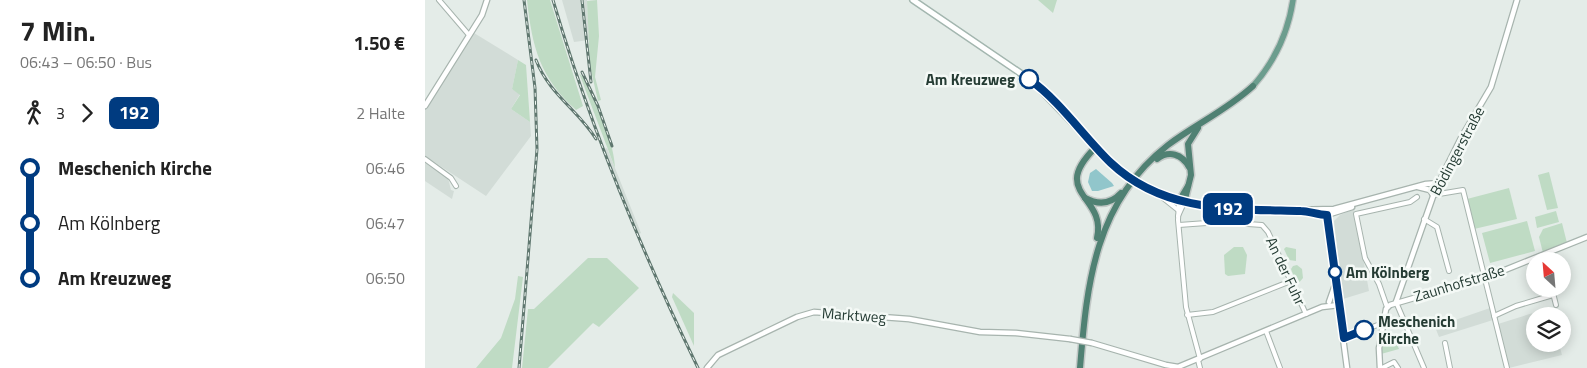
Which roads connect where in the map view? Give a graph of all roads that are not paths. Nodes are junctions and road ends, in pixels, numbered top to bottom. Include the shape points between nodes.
1 (439, 0) edge
2 (487, 0) edge
3 (913, 0) edge
4 (1293, 0) edge
5 (1517, 0) edge
6 (469, 34) junction
7 (1253, 86) joint
8 (425, 106) edge
9 (1202, 123) junction
10 (1097, 149) junction
11 (425, 159) edge
12 (1146, 166) junction
13 (1191, 171) junction
14 (1438, 185) junction
15 (457, 186) dead end
16 (1129, 186) junction
17 (1417, 187) junction
18 (1157, 193) junction
19 (1433, 195) junction
20 (1084, 197) junction
21 (1417, 197) dead end
22 (1182, 202) junction
23 (1360, 203) junction
24 (1178, 210) junction
25 (1326, 212) junction
26 (1337, 213) junction
27 (1178, 216) junction
28 (1424, 219) junction
29 (1179, 225) junction
30 (1331, 237) junction
31 (1587, 237) edge
32 (1550, 252) edge
33 (1096, 253) junction
34 (1526, 262) edge
35 (1449, 271) dead end
36 (1485, 278) junction
37 (1291, 281) junction
38 (1336, 282) junction
39 (1338, 298) junction
40 (1543, 298) edge
41 (1554, 298) edge
42 (1329, 302) junction
43 (1396, 302) junction
44 (1339, 305) junction
45 (1556, 305) dead end
46 (1322, 307) junction
47 (1387, 307) junction
48 (1306, 314) junction
49 (1187, 315) junction
50 (1494, 316) junction
51 (1384, 320) junction
52 (1377, 325) junction
53 (1266, 331) junction
54 (1383, 331) junction
55 (1344, 338) junction
56 (1445, 343) dead end
57 (1199, 359) junction
58 (707, 368) edge
59 (1080, 368) edge
60 (1200, 368) edge
61 (1278, 368) edge
62 (1347, 368) edge
63 (1381, 368) edge
64 (1399, 368) edge
65 (1424, 368) edge
66 (1451, 368) edge
67 (1507, 368) edge

1 - 6 street
2 - 6 street
3 - 10 main road via 1011,64 1037,85
4 - 7 main road via 1281,44
5 - 14 street, Bödingerstraße via 1491,86
6 - 8 street
7 - 9 highway
9 - 12 highway via 1170,144
9 - 13 highway via 1188,144
10 - 18 main road, bridge via 1125,174
10 - 20 highway via 1084,161 1076,179
11 - 15 street
12 - 13 highway via 1161,156 1171,154 1182,158
12 - 16 highway
13 - 22 highway
14 - 17 street
14 - 19 street, Bödingerstraße
16 - 20 highway via 1108,202 1095,202
16 - 33 highway via 1107,222
17 - 19 street via 1430,190
17 - 23 street
18 - 22 main road
18 - 24 street
19 - 28 street, Bödingerstraße
19 - 36 street via 1463,191
20 - 33 highway via 1097,220
21 - 47 street via 1409,202 1356,214 1365,258
22 - 24 street
22 - 25 street via 1245,210
22 - 27 street
23 - 25 street
23 - 26 street
24 - 27 street
25 - 26 street
25 - 30 street
26 - 30 street via 1332,220
27 - 29 street
28 - 35 street via 1437,227
28 - 43 street, Bödingerstraße
29 - 37 street, An der Fuhr via 1220,222 1262,225
29 - 49 street
30 - 38 street
31 - 32 street, Zaunhofstraße
33 - 59 highway via 1087,294
34 - 36 street, Zaunhofstraße
36 - 43 street, Zaunhofstraße
36 - 50 street
37 - 48 street, An der Fuhr
37 - 49 street via 1213,312
38 - 39 street
38 - 42 street
39 - 42 street
39 - 44 street
40 - 50 street
41 - 45 street
42 - 46 street
43 - 47 street, Zaunhofstraße
43 - 65 street
44 - 46 street
44 - 55 street
46 - 48 street, Marktweg
47 - 51 street
48 - 53 street, Marktweg
49 - 57 street
50 - 67 street
51 - 52 street
51 - 54 street
52 - 54 street
52 - 55 street
53 - 57 street, Marktweg
53 - 61 street
54 - 63 street via 1379,348
55 - 62 street
56 - 66 street
57 - 58 street, Marktweg, bridge via 1179,367 1070,339 980,332 909,318 814,312 718,355
57 - 60 street
63 - 64 street via 1394,362

